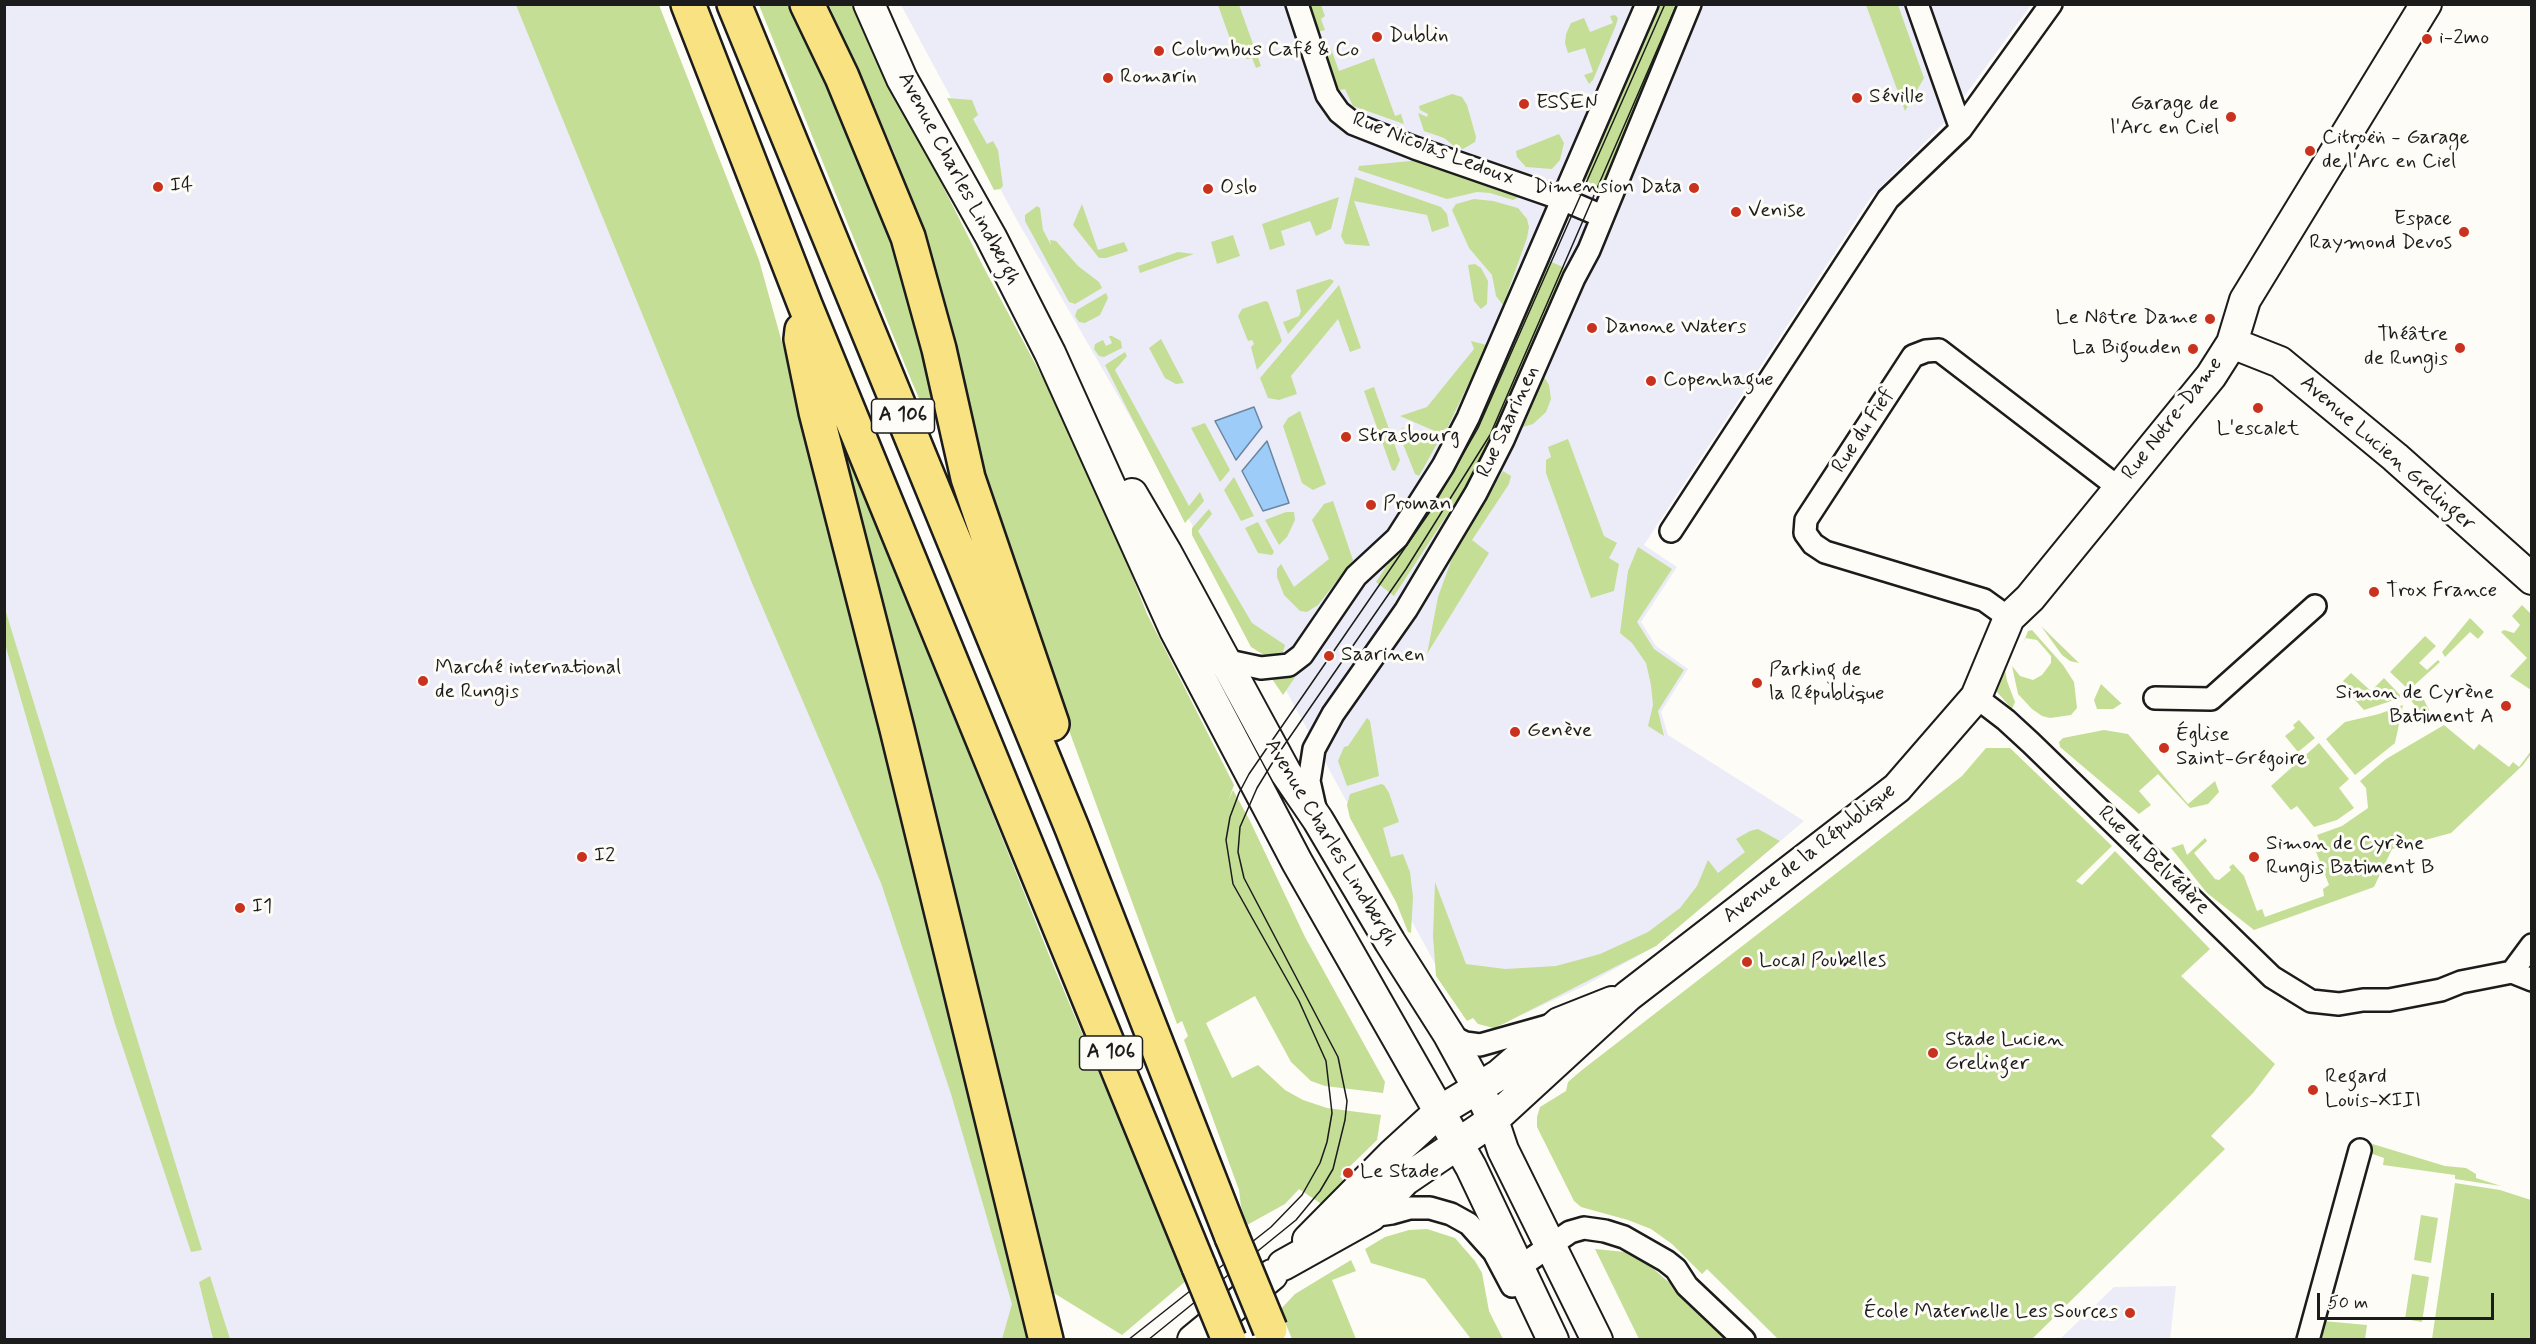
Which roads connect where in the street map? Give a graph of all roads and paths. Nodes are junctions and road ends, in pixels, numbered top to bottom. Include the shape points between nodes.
1 (688, 4) edge
2 (734, 4) edge
3 (807, 4) edge
4 (869, 4) edge
5 (1297, 4) edge
6 (1647, 4) edge
7 (1690, 4) edge
8 (1917, 4) edge
9 (2051, 4) edge
10 (2426, 4) edge
11 (1960, 129) junction
12 (1562, 199) junction
13 (1602, 216) junction
14 (805, 305) junction
15 (2232, 343) junction
16 (1050, 353) junction
17 (2119, 488) junction
18 (1671, 531) dead end
19 (2532, 579) edge
20 (2315, 606) dead end
21 (2009, 618) junction
22 (1224, 660) junction
23 (1976, 697) junction
24 (2155, 698) dead end
25 (1318, 820) junction
26 (1072, 828) junction
27 (2532, 945) edge
28 (2512, 972) junction
29 (2532, 980) edge
30 (1628, 996) junction
31 (1559, 1023) junction
32 (1449, 1035) junction
33 (1478, 1088) junction
34 (1440, 1111) junction
35 (1493, 1120) junction
36 (1458, 1144) junction
37 (2360, 1150) dead end
38 (1371, 1216) junction
39 (1551, 1244) junction
40 (1284, 1265) junction
41 (1518, 1268) junction
42 (1272, 1334) edge
43 (1046, 1340) edge
44 (1193, 1340) edge
45 (1229, 1340) edge
46 (1544, 1340) edge
47 (1553, 1340) edge
48 (1597, 1340) edge
49 (1744, 1340) edge
50 (2308, 1340) edge

1 - 14 highway, A 106
2 - 26 highway, A 106
3 - 26 highway via 851,97 908,237 939,349 968,478 1080,808
4 - 16 main road, Avenue Charles Lindbergh via 902,79 991,237
5 - 12 street, Rue Nicolas Ledoux via 1327,95 1354,124
6 - 12 street, Rue Saarinen
7 - 13 street, Rue Saarinen
8 - 11 street
9 - 11 street
10 - 15 main road, Rue Notre-Dame via 2245,300
11 - 18 street via 1888,199
12 - 13 street, Rue Nicolas Ledoux
12 - 22 street, Rue Saarinen via 1468,418 1397,538 1356,576 1302,655 1289,665 1261,668
13 - 25 street, Rue Saarinen via 1476,493 1406,610 1333,714 1314,749 1309,781
14 - 43 highway via 801,339 816,412
14 - 45 highway, A 106, bridge
15 - 17 main road, Rue Notre-Dame via 2196,396
15 - 19 main road, Avenue Lucien Grelinger via 2280,362 2395,457
16 - 22 main road, Avenue Charles Lindbergh
16 - 34 main road, Avenue Charles Lindbergh via 1181,641 1297,862
17 - 21 main road, Rue Notre-Dame via 2030,598
17 - 21 street, Rue du Fief via 1939,350 1913,356 1806,520 1805,533 1825,552 1984,600
20 - 24 street via 2211,699
21 - 23 main road, Rue Notre-Dame
22 - 25 main road, Avenue Charles Lindbergh via 1286,773
23 - 28 street, Rue du Belvédère via 2006,720 2272,977 2311,1001 2340,1004 2389,1000
23 - 30 main road, Avenue de la République via 1897,788
25 - 32 main road, Avenue Charles Lindbergh
26 - 42 highway, A 106, bridge
27 - 28 street
28 - 29 street
30 - 31 main road, Avenue de la République
30 - 35 main road, Avenue de la République
31 - 32 street, Avenue de la République via 1480,1045
31 - 33 main road, Avenue de la République via 1505,1071
32 - 33 main road, Avenue Charles Lindbergh
33 - 34 main road, Avenue de la République
33 - 35 main road, Avenue Charles Lindbergh
34 - 36 main road, Avenue Charles Lindbergh
34 - 40 main road, Avenue de la République
35 - 36 main road, Avenue de la République
35 - 39 main road, Avenue Charles Lindbergh via 1503,1150
36 - 38 main road, Avenue de la République via 1405,1180
36 - 41 main road, Avenue Charles Lindbergh
37 - 50 street
38 - 40 main road, Avenue de la République
38 - 46 street via 1430,1208 1469,1224 1494,1252
39 - 41 street
39 - 48 main road, Avenue Charles Lindbergh
39 - 49 street via 1584,1228 1615,1234 1648,1249 1676,1269 1687,1286
40 - 44 main road
41 - 47 main road, Avenue Charles Lindbergh

